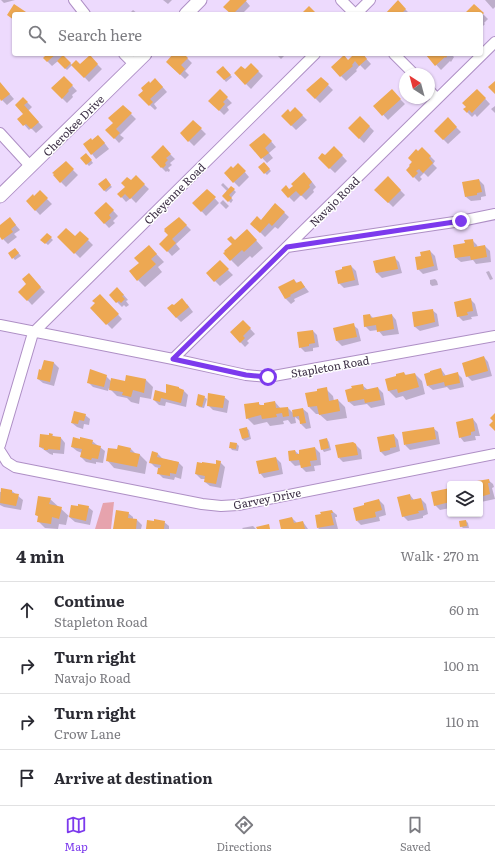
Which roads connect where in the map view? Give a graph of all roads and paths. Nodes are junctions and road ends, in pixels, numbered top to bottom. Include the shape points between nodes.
1 (74, 0) edge
2 (200, 0) edge
3 (341, 0) edge
4 (370, 0) edge
5 (83, 12) edge
6 (188, 12) edge
7 (354, 12) edge
8 (358, 12) edge
9 (495, 42) edge
10 (483, 54) edge
11 (126, 56) edge
12 (143, 56) edge
13 (313, 56) edge
14 (396, 56) edge
15 (481, 56) edge
16 (134, 64) junction
17 (408, 68) edge
18 (435, 96) edge
19 (438, 99) junction
20 (0, 133) edge
21 (31, 167) junction
22 (0, 196) edge
23 (495, 214) edge
24 (287, 247) junction
25 (0, 325) edge
26 (33, 333) junction
27 (495, 336) edge
28 (173, 359) junction
29 (0, 445) edge
30 (0, 450) edge
31 (495, 454) edge

1 - 5 street
2 - 6 street
3 - 7 street
4 - 8 street
9 - 10 street, Navajo Road
11 - 16 street
12 - 16 street, Cherokee Drive
13 - 26 street, Cheyenne Road
14 - 17 street
15 - 19 street, Navajo Road
16 - 21 street, Cherokee Drive
18 - 19 street
19 - 24 street, Navajo Road
20 - 21 street
21 - 22 street, Cherokee Drive
23 - 24 street
24 - 28 street, Navajo Road
25 - 26 street, Stapleton Road
26 - 28 street, Stapleton Road
26 - 29 street
27 - 28 street, Stapleton Road via 268,377 246,375
30 - 31 street, Garvey Drive via 7,462 15,467 221,506 238,505

